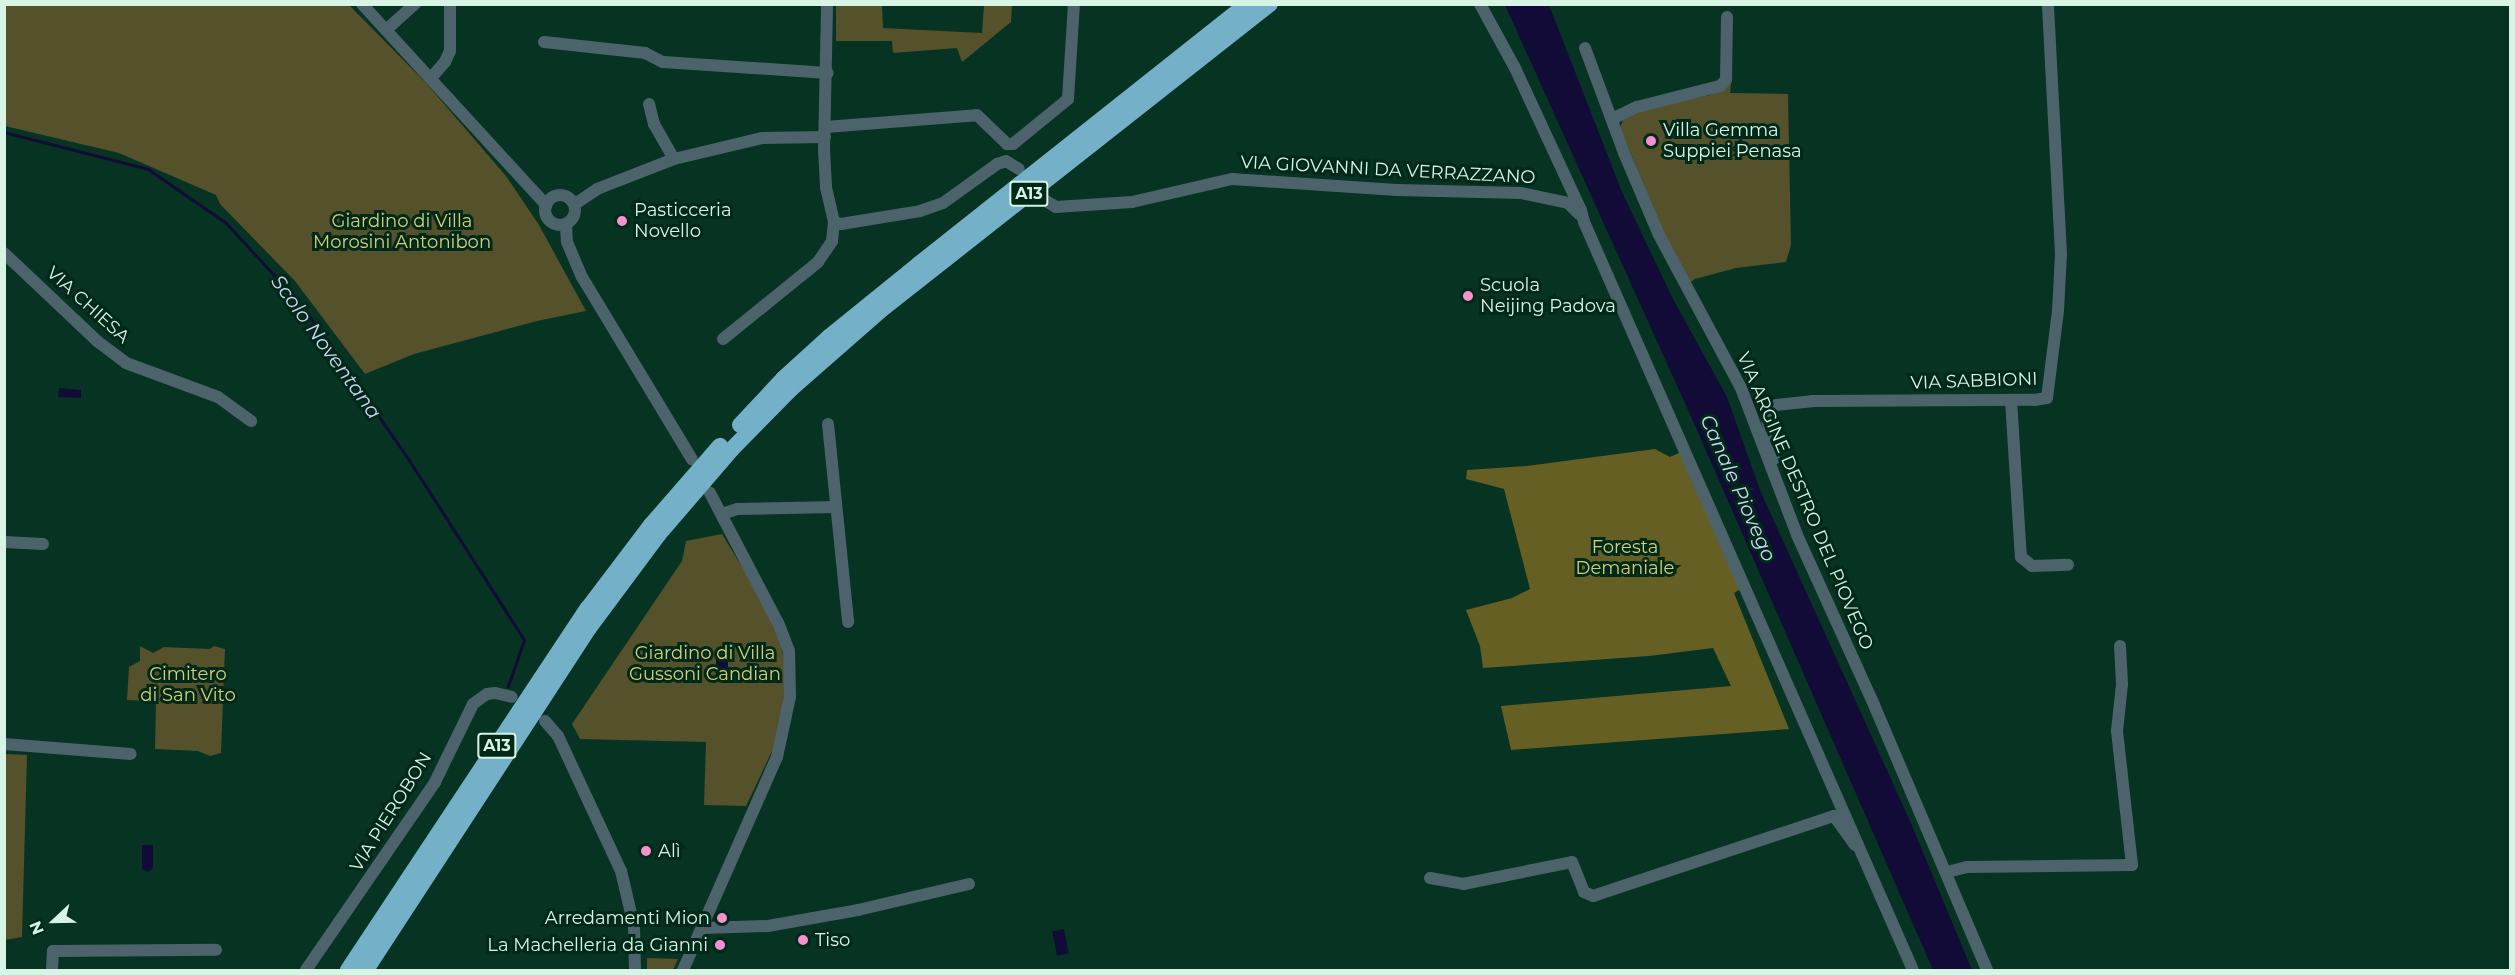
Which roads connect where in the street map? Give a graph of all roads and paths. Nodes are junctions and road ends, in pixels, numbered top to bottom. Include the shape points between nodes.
1 (362, 4) edge
2 (415, 4) edge
3 (450, 4) edge
4 (827, 4) edge
5 (1074, 4) edge
6 (1247, 4) edge
7 (1270, 4) edge
8 (1480, 4) edge
9 (2048, 4) edge
10 (1727, 17) dead end
11 (386, 30) junction
12 (544, 42) dead end
13 (1585, 48) dead end
14 (828, 73) junction
15 (431, 78) junction
16 (649, 104) dead end
17 (1612, 119) junction
18 (825, 132) junction
19 (674, 159) junction
20 (1019, 169) dead end
21 (1041, 198) dead end
22 (574, 204) junction
23 (546, 205) junction
24 (834, 222) junction
25 (1584, 222) junction
26 (566, 225) junction
27 (4, 253) edge
28 (723, 339) dead end
29 (788, 383) junction
30 (2011, 400) junction
31 (251, 421) dead end
32 (828, 424) dead end
33 (692, 459) dead end
34 (1770, 464) junction
35 (711, 493) dead end
36 (836, 507) junction
37 (722, 514) junction
38 (654, 530) junction
39 (4, 542) edge
40 (43, 544) dead end
41 (2068, 565) dead end
42 (848, 622) dead end
43 (2120, 646) dead end
44 (512, 697) dead end
45 (545, 721) dead end
46 (4, 744) edge
47 (131, 754) dead end
48 (1864, 855) junction
49 (1947, 872) junction
50 (1430, 878) dead end
51 (969, 884) dead end
52 (703, 928) junction
53 (216, 950) dead end
54 (52, 970) edge
55 (306, 970) edge
56 (348, 970) edge
57 (366, 970) edge
58 (635, 970) edge
59 (683, 970) edge
60 (1913, 970) edge
61 (1987, 970) edge

1 - 11 street
2 - 11 street
3 - 15 street via 449,57
4 - 14 street
5 - 18 street via 1068,99 1013,144 1006,144 977,115
6 - 29 highway, A13 via 829,337
7 - 29 highway, A13
8 - 25 street via 1515,68
9 - 30 street, VIA SABBIONI via 2061,254 2058,311 2047,398
10 - 17 street via 1726,80 1720,86 1637,107
11 - 15 street
12 - 14 street via 645,53 663,62
13 - 17 street, VIA ARGINE DESTRO DEL PIOVEGO
14 - 18 street
15 - 23 street
16 - 19 street via 654,124
17 - 34 street, VIA ARGINE DESTRO DEL PIOVEGO via 1659,234 1741,388
18 - 19 street via 762,138
18 - 24 street via 826,187
19 - 22 street via 597,189
20 - 24 street via 1006,160 943,203 920,211
21 - 25 street, VIA GIOVANNI DA VERRAZZANO via 1056,207 1075,207 1159,197 1232,179 1397,190 1521,193 1568,203
22 - 23 street via 562,195 552,197
22 - 26 street via 574,219
23 - 26 street via 548,220
24 - 28 street via 832,241 818,262
25 - 48 street
26 - 33 street via 567,242 582,278
27 - 31 street, VIA CHIESA via 96,341 126,363 218,397
29 - 38 highway, A13, bridge via 731,450
30 - 34 street, VIA SABBIONI via 1812,401 1776,405 1766,412 1774,459
30 - 41 street via 2021,557 2032,566
32 - 36 street
34 - 49 street, VIA ARGINE DESTRO DEL PIOVEGO via 1797,535
35 - 37 street
36 - 37 street via 737,509
36 - 42 street
37 - 52 street via 789,651 790,697 777,757
38 - 56 highway, A13 via 588,608
38 - 57 highway, A13
39 - 40 street
43 - 49 street via 2122,684 2117,731 2132,865 1967,867
44 - 55 street, VIA PIEROBON via 487,694 473,704 435,782
45 - 58 street via 558,736 621,871 634,926
46 - 47 street
48 - 50 street via 1834,816 1593,896 1584,892 1572,862 1464,884
48 - 60 street
49 - 61 street, VIA ARGINE DESTRO DEL PIOVEGO
51 - 52 street via 768,926
52 - 59 street
53 - 54 street via 53,951

